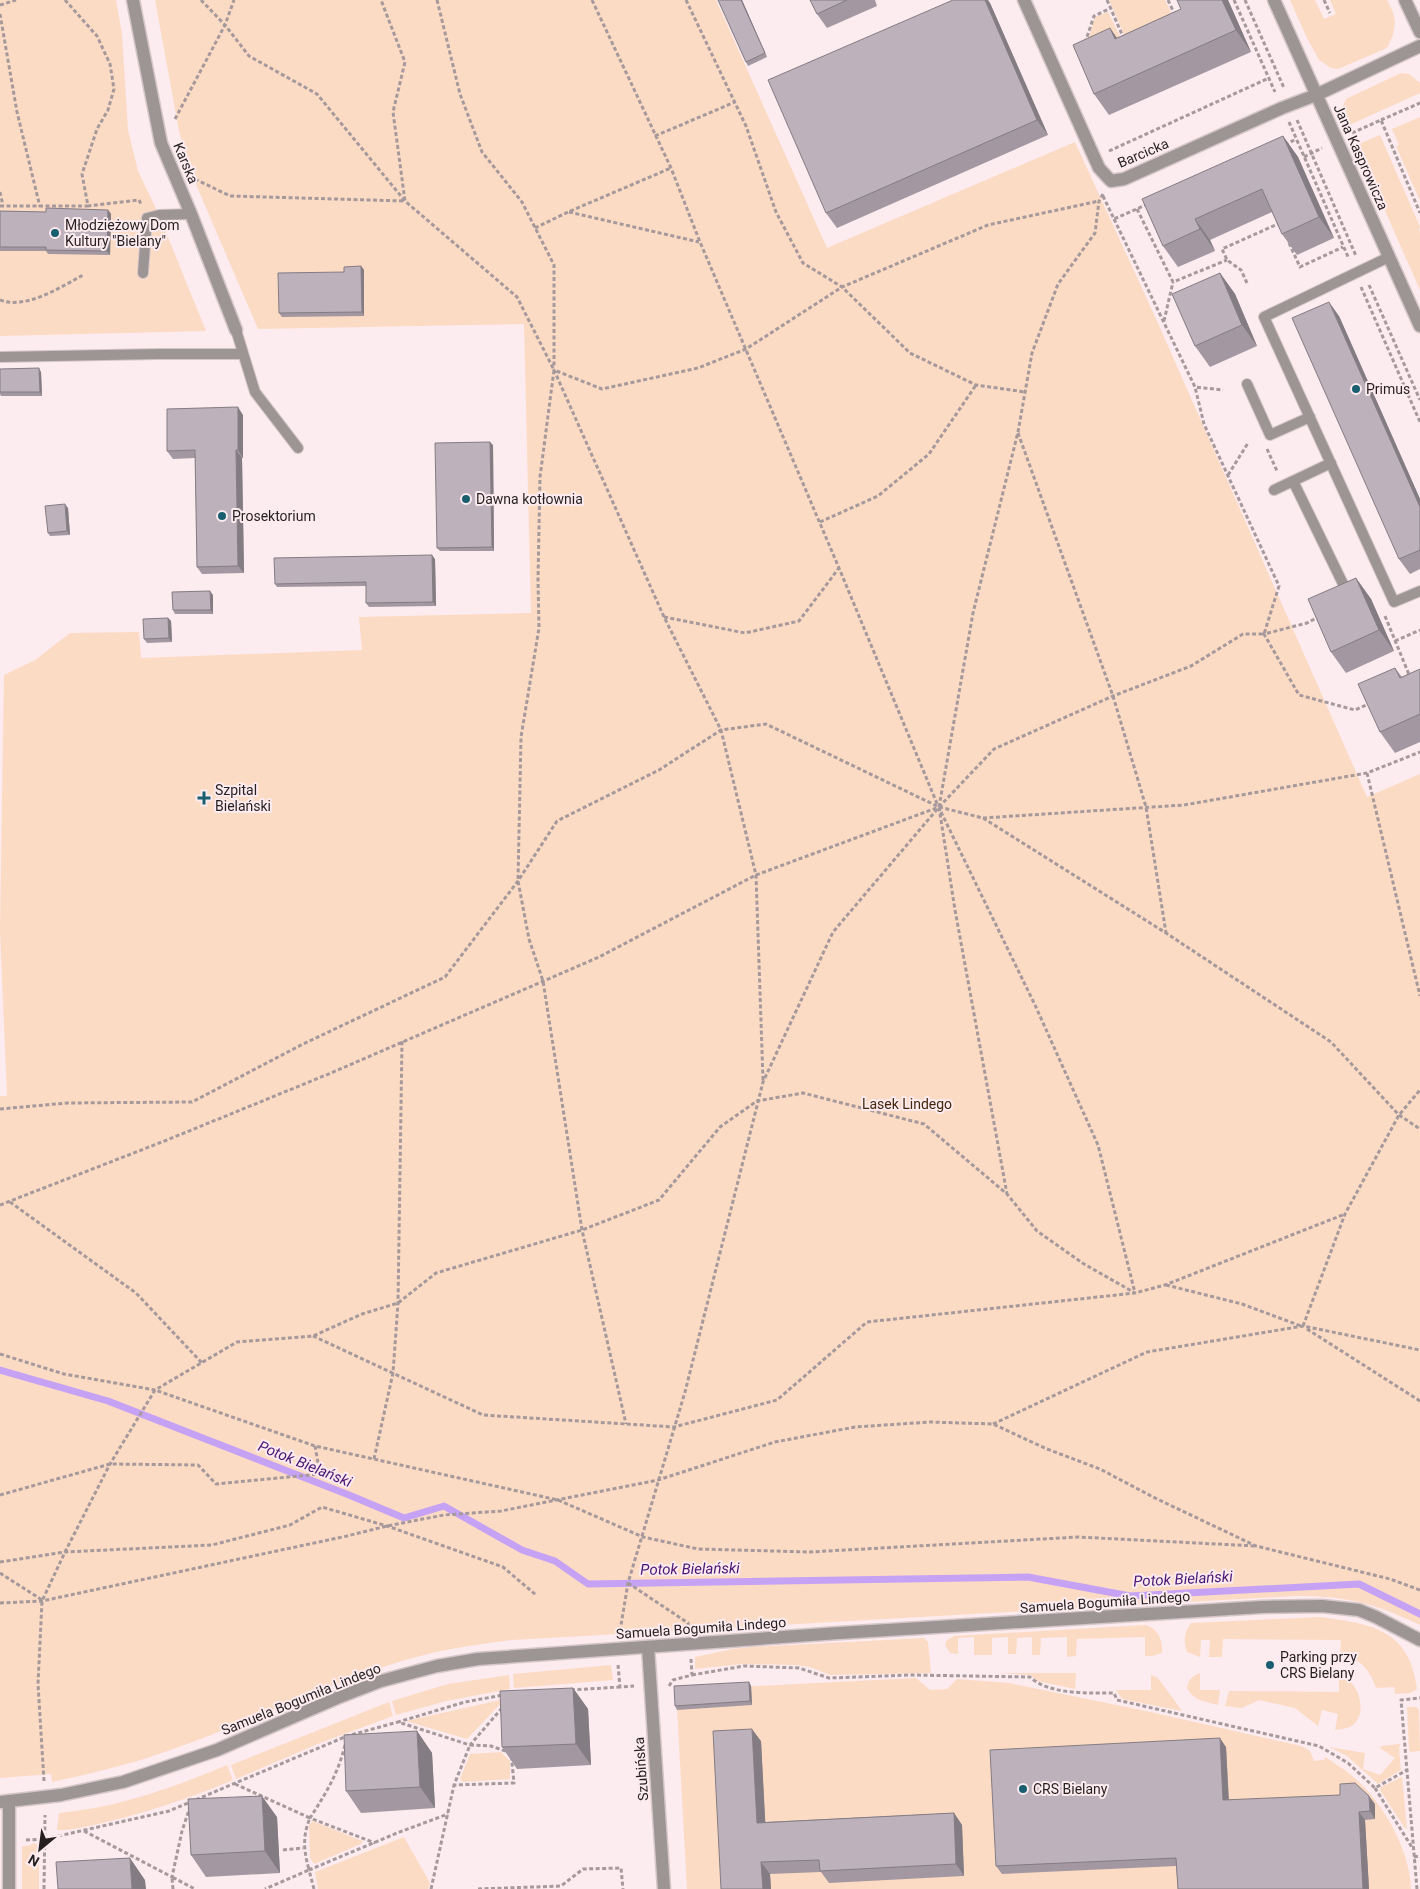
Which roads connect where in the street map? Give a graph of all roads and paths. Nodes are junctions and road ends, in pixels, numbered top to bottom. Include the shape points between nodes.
1 (16, 0) edge
2 (65, 0) edge
3 (133, 0) edge
4 (202, 0) edge
5 (234, 0) edge
6 (381, 0) edge
7 (437, 0) edge
8 (592, 0) edge
9 (686, 0) edge
10 (1024, 0) edge
11 (1107, 0) edge
12 (1168, 0) edge
13 (1234, 0) edge
14 (1245, 0) edge
15 (1274, 0) edge
16 (1324, 0) edge
17 (1405, 0) edge
18 (0, 5) edge
19 (1111, 8) junction
20 (1330, 13) dead end
21 (0, 14) edge
22 (1169, 21) edge
23 (225, 25) junction
24 (1420, 32) edge
25 (1132, 36) edge
26 (1124, 40) junction
27 (1115, 43) edge
28 (1420, 46) edge
29 (1128, 47) edge
30 (1083, 49) edge
31 (1269, 78) junction
32 (1316, 95) junction
33 (734, 102) junction
34 (1420, 103) edge
35 (1286, 106) junction
36 (1381, 120) junction
37 (655, 136) junction
38 (1296, 139) junction
39 (1337, 140) junction
40 (161, 143) junction
41 (1279, 147) edge
42 (1106, 152) dead end
43 (1311, 153) junction
44 (1304, 157) junction
45 (172, 168) junction
46 (671, 168) junction
47 (1111, 181) junction
48 (0, 192) edge
49 (1103, 195) junction
50 (1099, 201) junction
51 (405, 202) junction
52 (1155, 202) edge
53 (1, 206) edge
54 (88, 206) junction
55 (40, 207) junction
56 (1137, 209) junction
57 (568, 212) junction
58 (1420, 213) edge
59 (191, 214) junction
60 (147, 218) junction
61 (1114, 219) junction
62 (1280, 223) edge
63 (535, 228) junction
64 (1288, 241) edge
65 (700, 242) junction
66 (1344, 247) junction
67 (1389, 258) junction
68 (1227, 260) junction
69 (1359, 272) junction
70 (144, 273) dead end
71 (83, 275) dead end
72 (1174, 282) junction
73 (1247, 283) dead end
74 (842, 287) junction
75 (0, 300) edge
76 (1164, 322) junction
77 (1420, 326) edge
78 (236, 330) joint
79 (746, 349) junction
80 (243, 354) junction
81 (0, 357) edge
82 (554, 370) junction
83 (1247, 384) dead end
84 (976, 385) junction
85 (1195, 387) junction
86 (1223, 390) dead end
87 (1025, 392) junction
88 (1420, 400) edge
89 (1310, 417) junction
90 (1420, 422) edge
91 (1018, 432) junction
92 (1264, 442) dead end
93 (1248, 443) dead end
94 (298, 448) dead end
95 (1331, 464) junction
96 (1228, 476) junction
97 (1284, 486) junction
98 (820, 522) junction
99 (839, 568) junction
100 (1346, 590) edge
101 (1420, 591) edge
102 (1382, 608) dead end
103 (1327, 612) edge
104 (664, 617) junction
105 (1420, 630) edge
106 (1264, 634) junction
107 (1395, 641) junction
108 (1413, 685) edge
109 (1113, 696) junction
110 (1372, 702) edge
111 (721, 730) junction
112 (1420, 752) edge
113 (1367, 773) junction
114 (1146, 806) junction
115 (939, 807) junction
116 (983, 818) junction
117 (756, 875) junction
118 (518, 881) junction
119 (1166, 933) junction
120 (543, 981) junction
121 (1420, 996) edge
122 (402, 1041) junction
123 (763, 1082) junction
124 (1420, 1090) edge
125 (758, 1101) junction
126 (0, 1109) edge
127 (1399, 1115) junction
128 (1420, 1129) edge
129 (1007, 1194) junction
130 (10, 1202) junction
131 (0, 1205) edge
132 (1346, 1214) junction
133 (582, 1230) junction
134 (1165, 1285) junction
135 (1135, 1294) junction
136 (398, 1303) junction
137 (1303, 1326) junction
138 (313, 1336) junction
139 (1420, 1350) edge
140 (0, 1354) edge
141 (202, 1363) junction
142 (393, 1373) junction
143 (155, 1390) junction
144 (1420, 1401) edge
145 (626, 1424) junction
146 (993, 1424) junction
147 (674, 1428) junction
148 (314, 1446) junction
149 (374, 1459) junction
150 (110, 1464) junction
151 (658, 1480) junction
152 (0, 1495) edge
153 (558, 1500) junction
154 (387, 1526) junction
155 (643, 1537) junction
156 (1256, 1546) junction
157 (65, 1552) junction
158 (0, 1562) edge
159 (0, 1573) edge
160 (1420, 1590) edge
161 (536, 1595) dead end
162 (42, 1601) junction
163 (0, 1603) edge
164 (1420, 1640) edge
165 (648, 1647) junction
166 (617, 1649) junction
167 (692, 1674) dead end
168 (620, 1687) dead end
169 (563, 1690) edge
170 (507, 1694) edge
171 (1420, 1698) edge
172 (504, 1706) edge
173 (398, 1722) junction
174 (347, 1736) junction
175 (470, 1745) junction
176 (1406, 1770) junction
177 (234, 1784) junction
178 (454, 1785) junction
179 (1375, 1788) junction
180 (45, 1798) junction
181 (5, 1801) edge
182 (191, 1802) junction
183 (448, 1814) junction
184 (310, 1818) junction
185 (84, 1831) junction
186 (44, 1839) junction
187 (9, 1841) junction
188 (375, 1843) junction
189 (304, 1848) junction
190 (1414, 1849) junction
191 (283, 1850) dead end
192 (1420, 1856) edge
193 (1414, 1857) junction
194 (309, 1870) junction
195 (172, 1877) junction
196 (9, 1889) edge
197 (44, 1889) edge
198 (172, 1889) edge
199 (195, 1889) edge
200 (265, 1889) edge
201 (314, 1889) edge
202 (431, 1889) edge
203 (478, 1889) edge
204 (623, 1889) edge
205 (664, 1889) edge
206 (1417, 1889) edge

1 - 18 path
2 - 54 path via 97,36 110,64 114,89 82,174
3 - 40 street, Karska
4 - 23 path
5 - 23 path
6 - 51 path via 405,62 393,112
7 - 63 path via 460,94 482,152 522,202
8 - 37 path
9 - 33 path
10 - 47 street, Barcicka via 1099,168
11 - 19 path
12 - 22 path via 1176,18
13 - 31 path
14 - 35 path
15 - 32 street, Jana Kasprowicza
16 - 20 path
17 - 24 street
19 - 26 path
19 - 30 path via 1094,16
21 - 55 path via 17,112
23 - 40 path
23 - 51 path via 249,56 317,94
25 - 26 path
26 - 27 path
26 - 29 path
28 - 32 street, Barcicka
31 - 35 path
31 - 42 path
32 - 35 street, Barcicka
32 - 39 street, Jana Kasprowicza
33 - 37 path
33 - 74 path via 746,126 776,212 803,263
34 - 36 path
35 - 38 path
35 - 43 path
35 - 47 street, Barcicka via 1124,179
36 - 39 path
36 - 58 path
37 - 46 path
38 - 41 path
38 - 44 path
39 - 43 path
39 - 67 street, Jana Kasprowicza
40 - 45 street, Karska
43 - 44 path
43 - 69 path
44 - 66 path
45 - 51 path via 230,196
45 - 59 street, Karska
46 - 57 path
46 - 65 path
47 - 49 path
48 - 53 path
49 - 50 path
49 - 61 path
50 - 74 path via 988,224
50 - 87 path via 1094,232 1058,284 1032,353
51 - 82 path via 517,298
52 - 56 path
53 - 55 path
54 - 55 path
54 - 60 path via 139,200
56 - 61 path
56 - 72 path
57 - 63 path
57 - 65 path
59 - 60 lane
59 - 78 street, Karska
60 - 70 lane
61 - 76 path
62 - 68 path via 1222,249
63 - 82 path via 554,265
64 - 66 path via 1300,267
65 - 79 path
66 - 69 path
67 - 69 lane
67 - 77 street, Jana Kasprowicza
68 - 72 path
68 - 73 path via 1241,270
69 - 88 path
69 - 89 lane via 1264,317
69 - 90 path
71 - 75 path via 40,298 8,304
72 - 76 path
74 - 79 path
74 - 84 path via 910,354
76 - 85 path
78 - 80 lane
79 - 82 path via 698,368 602,389
79 - 98 path
80 - 81 lane
80 - 94 lane via 255,392
82 - 104 path
82 - 118 path via 540,476 540,628 521,737
83 - 89 lane via 1270,435
84 - 87 path
84 - 98 path via 929,454 878,496
85 - 86 path
85 - 96 path via 1204,424
87 - 91 path
89 - 95 lane
91 - 109 path
91 - 115 path via 973,613
92 - 97 path
93 - 96 path
95 - 97 lane
95 - 101 lane via 1394,602
96 - 106 path via 1279,586
97 - 100 lane
98 - 99 path
99 - 104 path via 799,621 745,632
99 - 115 path
102 - 107 path
103 - 106 path via 1307,623
104 - 111 path
105 - 107 path
106 - 109 path via 1243,634 1190,666
106 - 110 path via 1299,695 1355,710
107 - 108 path
109 - 114 path
109 - 115 path via 994,749
111 - 115 path via 766,724
111 - 117 path
111 - 118 path via 659,770 557,820
112 - 113 path
113 - 114 path via 1184,805
113 - 121 path
114 - 116 path
114 - 119 path
115 - 116 path
115 - 117 path
115 - 123 path via 833,932
115 - 129 path
115 - 135 path via 1035,1005 1098,1145
116 - 119 path
117 - 120 path via 599,957
117 - 123 path
118 - 120 path via 528,939
118 - 126 path via 445,977 303,1044 192,1102 68,1103
119 - 127 path via 1331,1042
120 - 122 path
120 - 133 path
122 - 130 path via 286,1092
122 - 136 path
123 - 125 path
124 - 127 path
125 - 129 path via 803,1093 924,1124
125 - 133 path via 720,1127 659,1200
125 - 147 path
127 - 128 path
127 - 132 path
129 - 135 path via 1036,1231
130 - 131 path
130 - 141 path via 136,1293
132 - 134 path
132 - 137 path
133 - 136 path via 436,1273
133 - 145 path
134 - 135 path
134 - 137 path via 1242,1304
135 - 147 path via 867,1322 777,1400
136 - 138 path via 362,1314
136 - 142 path
137 - 139 path
137 - 144 path
137 - 146 path via 1147,1352
138 - 141 path via 237,1342
138 - 142 path
140 - 143 path via 64,1374
141 - 143 path
142 - 145 path via 483,1415
142 - 149 path
143 - 148 path
143 - 150 path
145 - 147 path
146 - 151 path via 930,1422 855,1427 775,1442
146 - 156 path via 1100,1469
147 - 151 path
148 - 149 path
148 - 150 path via 320,1474 302,1477 216,1484 198,1465
149 - 153 path
150 - 152 path
150 - 157 path
151 - 153 path
151 - 155 path
153 - 154 path
153 - 155 path
154 - 157 path via 322,1507 290,1525 212,1545
154 - 161 path via 503,1567
154 - 162 path
155 - 156 path via 698,1549 810,1552 1078,1537
155 - 166 path via 628,1583
156 - 160 path via 1390,1578
157 - 158 path
157 - 162 path
159 - 162 path
162 - 163 path
162 - 180 path via 38,1684
164 - 165 street, Samuela Bogumiła Lindego via 1367,1613 1322,1606 1262,1607
165 - 166 street, Samuela Bogumiła Lindego
165 - 205 street, Szubińska
166 - 180 street, Samuela Bogumiła Lindego via 478,1659 398,1676 337,1698 217,1750 106,1787
167 - 179 path via 744,1666 799,1668 829,1678 1030,1677 1036,1683 1071,1692 1114,1693 1117,1700 1319,1746 1348,1763
168 - 169 path
170 - 173 path via 465,1702
171 - 176 path via 1400,1700
172 - 175 path
173 - 174 path
173 - 175 path
174 - 177 path
174 - 184 path via 331,1785
175 - 178 path
175 - 178 path via 491,1746 512,1753 514,1783
176 - 179 path
176 - 190 path
177 - 182 path
177 - 184 path
178 - 183 path
179 - 190 path
180 - 181 street, Samuela Bogumiła Lindego
180 - 186 path
181 - 187 street
182 - 185 path via 169,1811
182 - 195 path
183 - 188 path
183 - 202 path
184 - 188 path
184 - 189 path via 304,1830
185 - 186 path
185 - 195 path
186 - 187 path
186 - 197 path
187 - 196 street
188 - 194 path
189 - 191 path
189 - 194 path
190 - 193 path
192 - 193 path
193 - 206 path
194 - 200 path
194 - 201 path
195 - 198 path
195 - 199 path
203 - 204 path via 561,1886 583,1869 621,1868

